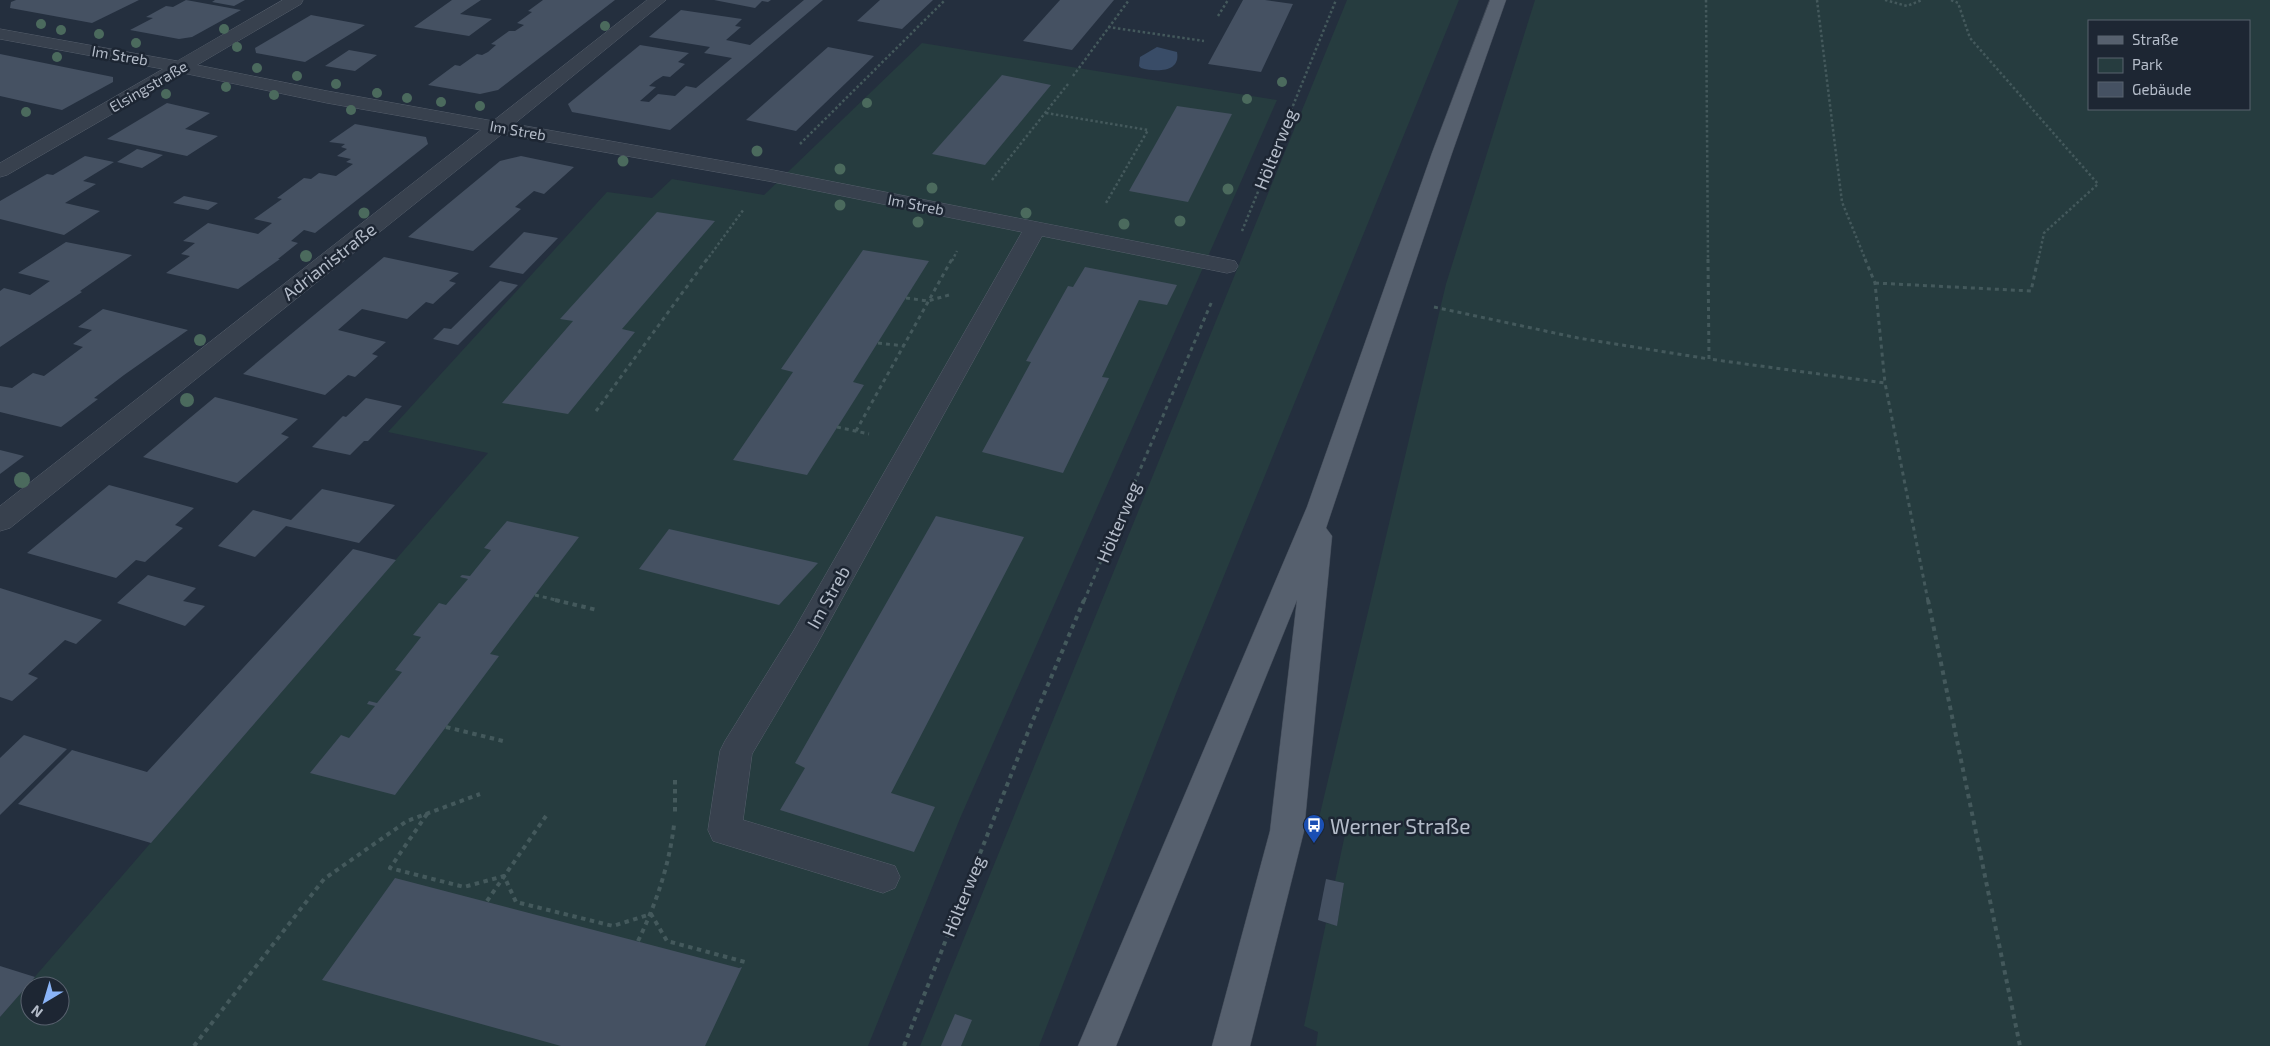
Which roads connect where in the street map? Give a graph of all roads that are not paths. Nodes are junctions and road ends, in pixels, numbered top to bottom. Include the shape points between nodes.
1 (295, 0) edge
2 (658, 0) edge
3 (1498, 0) edge
4 (0, 34) edge
5 (181, 67) junction
6 (498, 127) junction
7 (0, 171) edge
8 (1035, 228) junction
9 (1227, 266) road end
10 (1321, 507) junction
11 (0, 520) edge
12 (883, 877) dead end
13 (1097, 1046) edge
14 (1231, 1046) edge

1 - 5 street, Elsingstraße
2 - 6 street, Adrianistraße
3 - 10 main road
4 - 5 street, Im Streb
5 - 6 street, Im Streb
5 - 7 street, Elsingstraße
6 - 8 street, Im Streb via 768,175
6 - 11 street, Adrianistraße
8 - 9 street, Im Streb
8 - 12 street, Im Streb via 804,638 736,751 725,830
10 - 13 main road
10 - 14 main road via 1287,831

